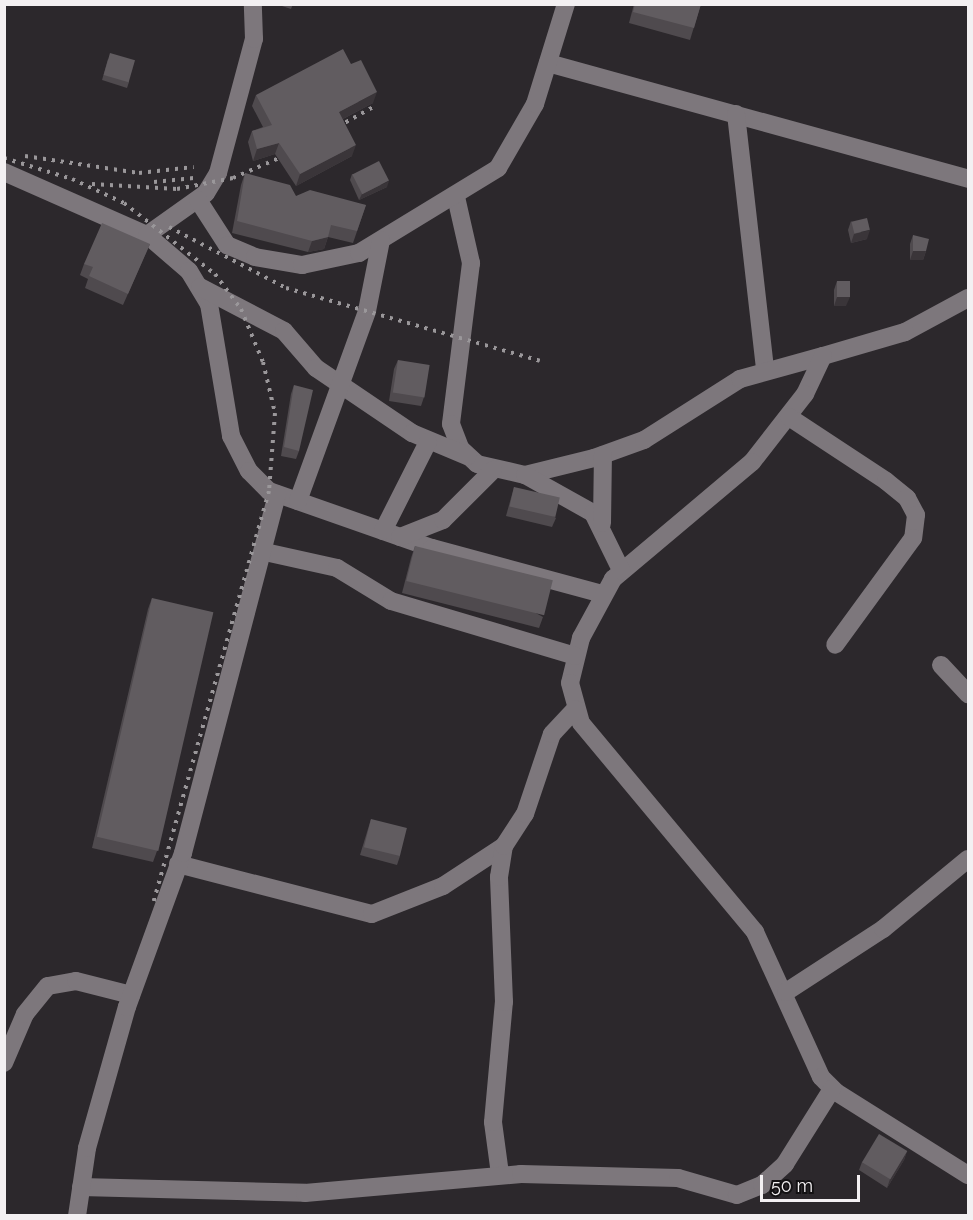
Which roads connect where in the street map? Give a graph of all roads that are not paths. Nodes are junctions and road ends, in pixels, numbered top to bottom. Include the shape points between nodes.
1 (253, 4) edge
2 (566, 4) edge
3 (548, 63) junction
4 (736, 114) junction
5 (4, 172) edge
6 (969, 179) edge
7 (456, 197) junction
8 (198, 200) junction
9 (147, 235) junction
10 (381, 240) junction
11 (200, 287) junction
12 (969, 298) edge
13 (823, 356) junction
14 (765, 370) junction
15 (339, 382) junction
16 (789, 417) junction
17 (428, 442) junction
18 (603, 455) junction
19 (467, 456) junction
20 (493, 470) junction
21 (525, 475) junction
22 (277, 494) junction
23 (298, 501) junction
24 (602, 523) junction
25 (392, 534) junction
26 (265, 552) junction
27 (621, 570) junction
28 (602, 594) junction
29 (835, 645) dead end
30 (575, 656) junction
31 (941, 665) dead end
32 (969, 694) edge
33 (575, 709) junction
34 (504, 846) junction
35 (969, 859) edge
36 (178, 864) junction
37 (786, 992) junction
38 (131, 995) junction
39 (4, 1063) edge
40 (832, 1089) junction
41 (500, 1174) junction
42 (969, 1175) edge
43 (81, 1188) junction
44 (77, 1215) edge

1 - 8 lane via 254,39 218,173
2 - 3 lane
3 - 4 lane
3 - 7 lane via 510,153 483,181
4 - 6 lane
4 - 14 lane
5 - 9 lane
7 - 10 lane
7 - 19 lane via 471,263 451,424
8 - 9 lane
8 - 10 lane via 227,244 255,257 323,263
9 - 11 lane
10 - 15 lane via 367,311
11 - 15 lane via 284,331 302,355
11 - 22 lane via 214,323 231,435 249,471
12 - 13 lane via 904,332
13 - 14 lane
13 - 16 lane
14 - 18 lane via 719,391 644,440
15 - 17 lane
15 - 23 lane
16 - 27 lane via 723,490
16 - 29 lane via 886,481 907,498 916,515 913,538
17 - 19 lane
17 - 25 lane
18 - 21 lane
18 - 24 lane
19 - 20 lane
20 - 21 lane
20 - 25 lane via 443,520
21 - 24 lane via 570,497
22 - 23 lane
22 - 26 lane
23 - 25 lane
24 - 27 lane
25 - 28 lane
26 - 30 lane via 338,568 391,601
26 - 36 lane
27 - 28 lane
28 - 30 lane
30 - 33 lane via 570,683
31 - 32 lane
33 - 34 lane via 552,734 525,814
33 - 37 lane via 601,749 730,898
34 - 36 lane via 443,886 397,909 372,914
34 - 41 lane via 499,877 504,1002 493,1122
35 - 37 lane via 883,929
36 - 38 lane
37 - 40 lane via 817,1069
38 - 39 lane via 76,981 48,986 25,1014
38 - 43 lane
40 - 41 lane via 785,1164 745,1194 728,1195 678,1178
40 - 42 lane
41 - 43 lane via 305,1193
43 - 44 lane

